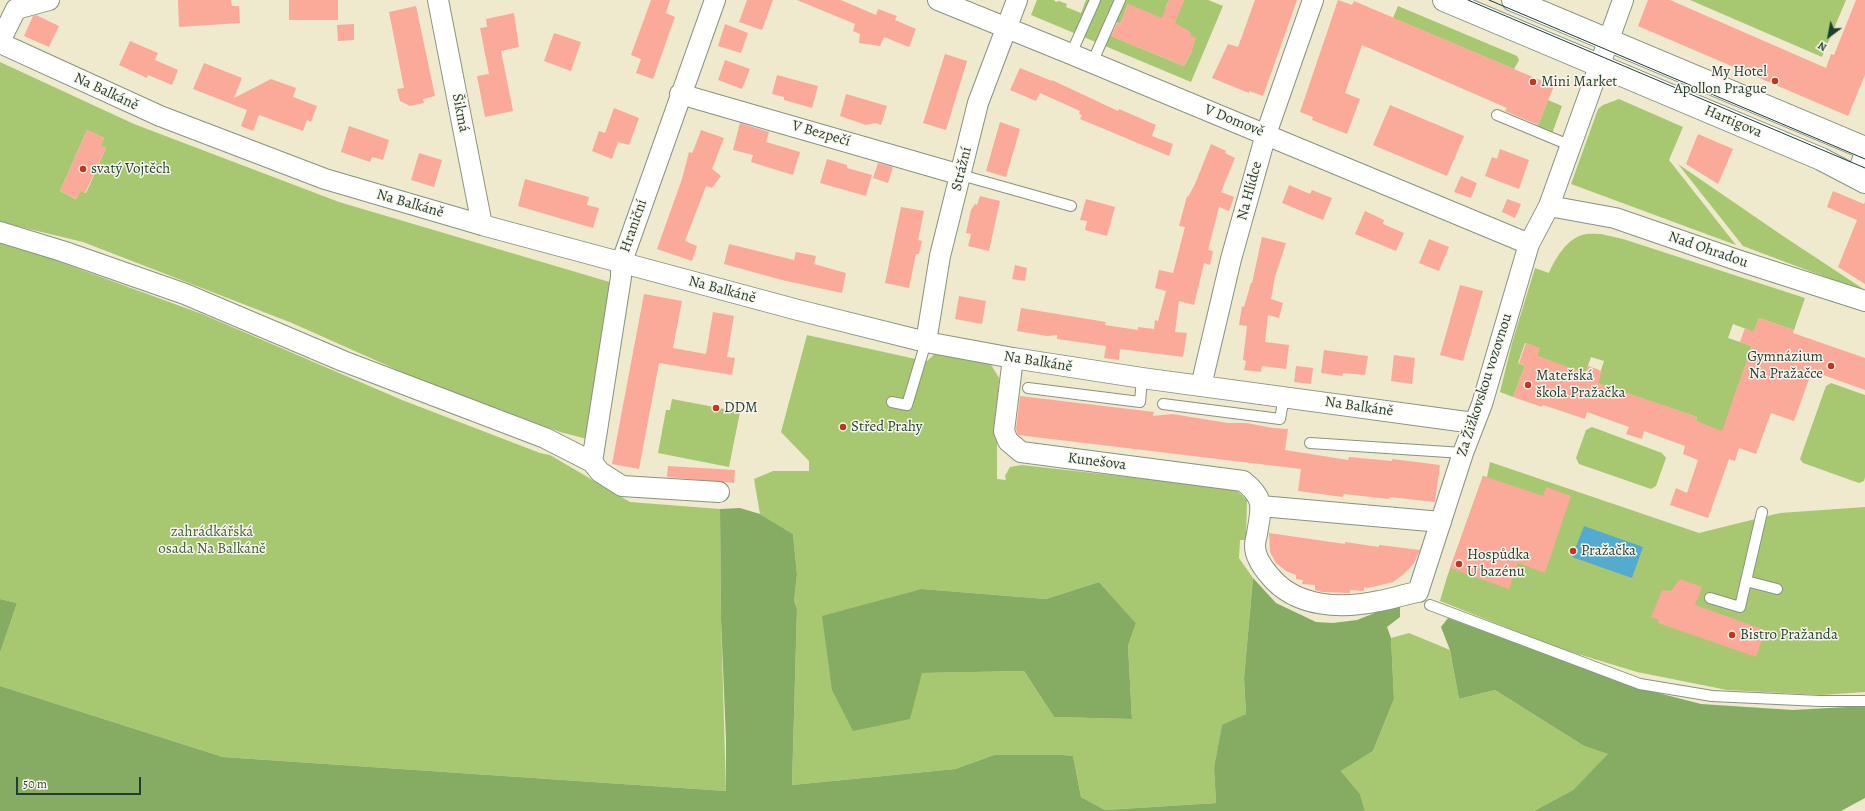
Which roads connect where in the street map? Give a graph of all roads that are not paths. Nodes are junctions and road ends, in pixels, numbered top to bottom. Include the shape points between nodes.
1 (49, 0) edge
2 (438, 0) edge
3 (715, 0) edge
4 (938, 0) edge
5 (1016, 0) edge
6 (1094, 0) edge
7 (1120, 0) edge
8 (1313, 0) edge
9 (1444, 0) edge
10 (1512, 0) edge
11 (1623, 0) edge
12 (1007, 28) junction
13 (1609, 40) junction
14 (0, 42) edge
15 (1071, 54) junction
16 (1092, 63) junction
17 (1599, 66) junction
18 (680, 94) junction
19 (1497, 115) dead end
20 (1266, 134) junction
21 (1569, 145) junction
22 (1865, 148) edge
23 (1865, 153) edge
24 (961, 175) junction
25 (1860, 180) edge
26 (1071, 206) dead end
27 (1549, 206) junction
28 (482, 225) junction
29 (0, 232) edge
30 (1529, 244) junction
31 (621, 264) junction
32 (1865, 301) edge
33 (926, 342) junction
34 (1013, 358) junction
35 (1142, 378) junction
36 (1201, 386) junction
37 (1028, 388) dead end
38 (1284, 397) junction
39 (892, 402) dead end
40 (1163, 404) dead end
41 (1474, 423) junction
42 (1310, 443) dead end
43 (1463, 453) junction
44 (592, 462) junction
45 (719, 492) dead end
46 (1262, 506) junction
47 (1762, 512) dead end
48 (1441, 522) junction
49 (1746, 580) junction
50 (1778, 589) dead end
51 (1710, 598) dead end
52 (1424, 599) junction
53 (1865, 701) edge

1 - 14 street via 16,9
2 - 28 street, Šikmá
3 - 18 street, Hraniční
4 - 12 street, V Domově
5 - 12 street, Strážní
6 - 15 lane
7 - 16 lane
8 - 20 street, Na Hlídce
9 - 17 main road, Hartigova
10 - 13 main road, Hartigova
11 - 13 street, Za Žižkovskou vozovnou
12 - 15 street, V Domově
12 - 24 street, Strážní via 978,103
13 - 17 street, Za Žižkovskou vozovnou
13 - 22 main road, Hartigova
14 - 28 street, Na Balkáně via 160,116 325,179
15 - 16 street, V Domově
16 - 20 street, V Domově
17 - 21 street, Za Žižkovskou vozovnou
17 - 25 main road, Hartigova via 1821,160
18 - 24 street, V Bezpečí
18 - 31 street, Hraniční
19 - 21 lane
20 - 30 street, V Domově
20 - 36 street, Na Hlídce via 1231,259
21 - 27 street, Za Žižkovskou vozovnou
23 - 25 street
24 - 26 lane
24 - 33 street, Strážní via 940,256
27 - 30 street, Za Žižkovskou vozovnou
27 - 32 street, Nad Ohradou via 1615,218
28 - 31 street, Na Balkáně
29 - 44 street via 62,250 185,294 343,361 545,438
30 - 41 street, Za Žižkovskou vozovnou via 1482,404
31 - 33 street, Na Balkáně
31 - 44 street, Hraniční
33 - 34 street, Na Balkáně
33 - 39 lane via 907,404
34 - 35 street, Na Balkáně
34 - 46 street, Kunešova via 1004,431 1008,442 1021,452 1243,481 1254,490
35 - 36 street, Na Balkáně
35 - 37 lane via 1140,402
36 - 38 street, Na Balkáně
38 - 40 lane via 1280,419
38 - 41 street, Na Balkáně
41 - 43 street, Za Žižkovskou vozovnou
42 - 43 lane
43 - 48 street, Za Žižkovskou vozovnou
44 - 45 street via 600,472 622,486
46 - 48 street
46 - 52 street via 1255,547 1261,565 1274,581 1291,593 1327,605
47 - 49 lane
48 - 52 street, Za Žižkovskou vozovnou
49 - 50 lane
49 - 51 lane via 1740,607
52 - 53 lane via 1640,684 1712,696

